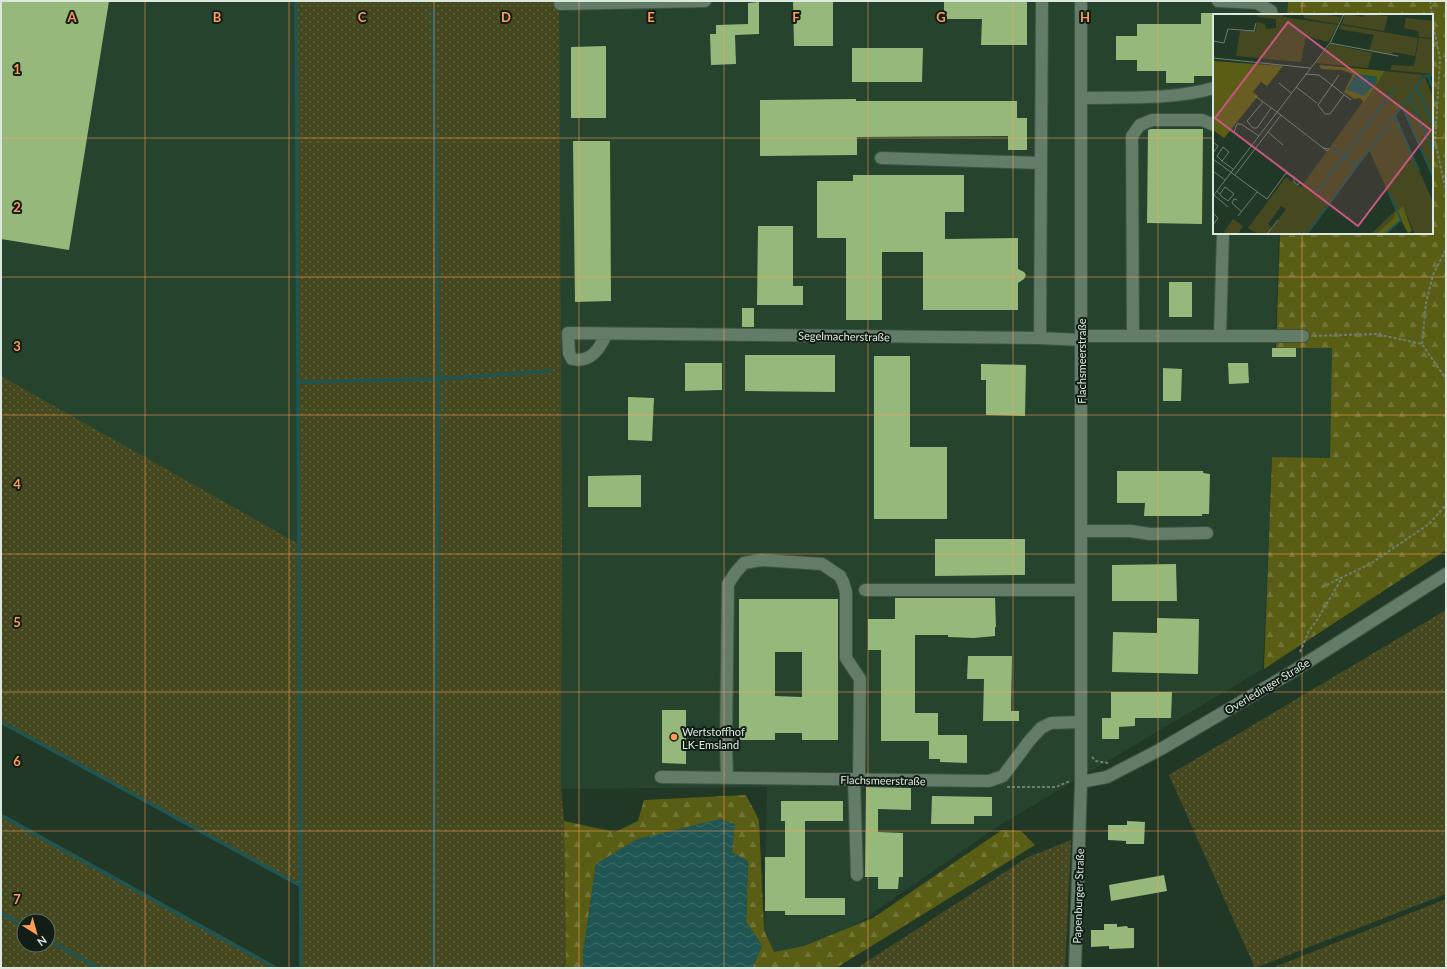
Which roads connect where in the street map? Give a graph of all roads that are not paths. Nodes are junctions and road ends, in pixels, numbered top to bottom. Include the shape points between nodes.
1 (705, 1) edge
2 (1042, 1) edge
3 (1081, 1) edge
4 (1218, 1) edge
5 (594, 2) edge
6 (648, 2) edge
7 (560, 4) dead end
8 (1272, 14) edge
9 (1213, 88) edge
10 (1081, 98) junction
11 (1213, 125) edge
12 (881, 158) dead end
13 (1041, 163) junction
14 (1223, 234) edge
15 (606, 334) dead end
16 (1133, 336) junction
17 (1220, 336) junction
18 (1303, 336) road end
19 (1040, 338) junction
20 (1081, 338) junction
21 (1081, 531) junction
22 (1207, 532) dead end
23 (1446, 574) edge
24 (865, 590) dead end
25 (1080, 590) junction
26 (1080, 722) junction
27 (661, 777) dead end
28 (1081, 777) junction
29 (728, 778) junction
30 (857, 779) junction
31 (1080, 824) joint
32 (857, 876) dead end
33 (1075, 968) edge

1 - 6 street
2 - 13 street
3 - 10 street, Flachsmeerstraße
4 - 8 street via 1257,3
5 - 6 street
5 - 7 street
9 - 10 street via 1158,96
10 - 20 street, Flachsmeerstraße
11 - 16 street via 1202,120 1152,120 1140,125 1132,136
12 - 13 street
13 - 19 street
14 - 17 street
15 - 19 street, Segelmacherstraße
16 - 17 street, Segelmacherstraße
16 - 20 street, Segelmacherstraße
17 - 18 street, Segelmacherstraße
19 - 20 street, Segelmacherstraße
20 - 21 street, Flachsmeerstraße
21 - 22 street via 1130,531 1150,534
21 - 25 street, Flachsmeerstraße
23 - 28 street, Overledinger Straße via 1292,672 1161,749 1107,777
24 - 25 street
25 - 26 street, Flachsmeerstraße
26 - 28 street, Flachsmeerstraße
26 - 30 street, Flachsmeerstraße via 1051,723 1041,728 1003,776 989,781
27 - 29 street, Flachsmeerstraße
28 - 31 street, Flachsmeerstraße
29 - 30 street, Flachsmeerstraße
29 - 30 street via 728,584 744,563 761,560 822,564 840,576 843,582 846,592 846,658 860,679
30 - 32 street
31 - 33 street, Papenburger Straße

